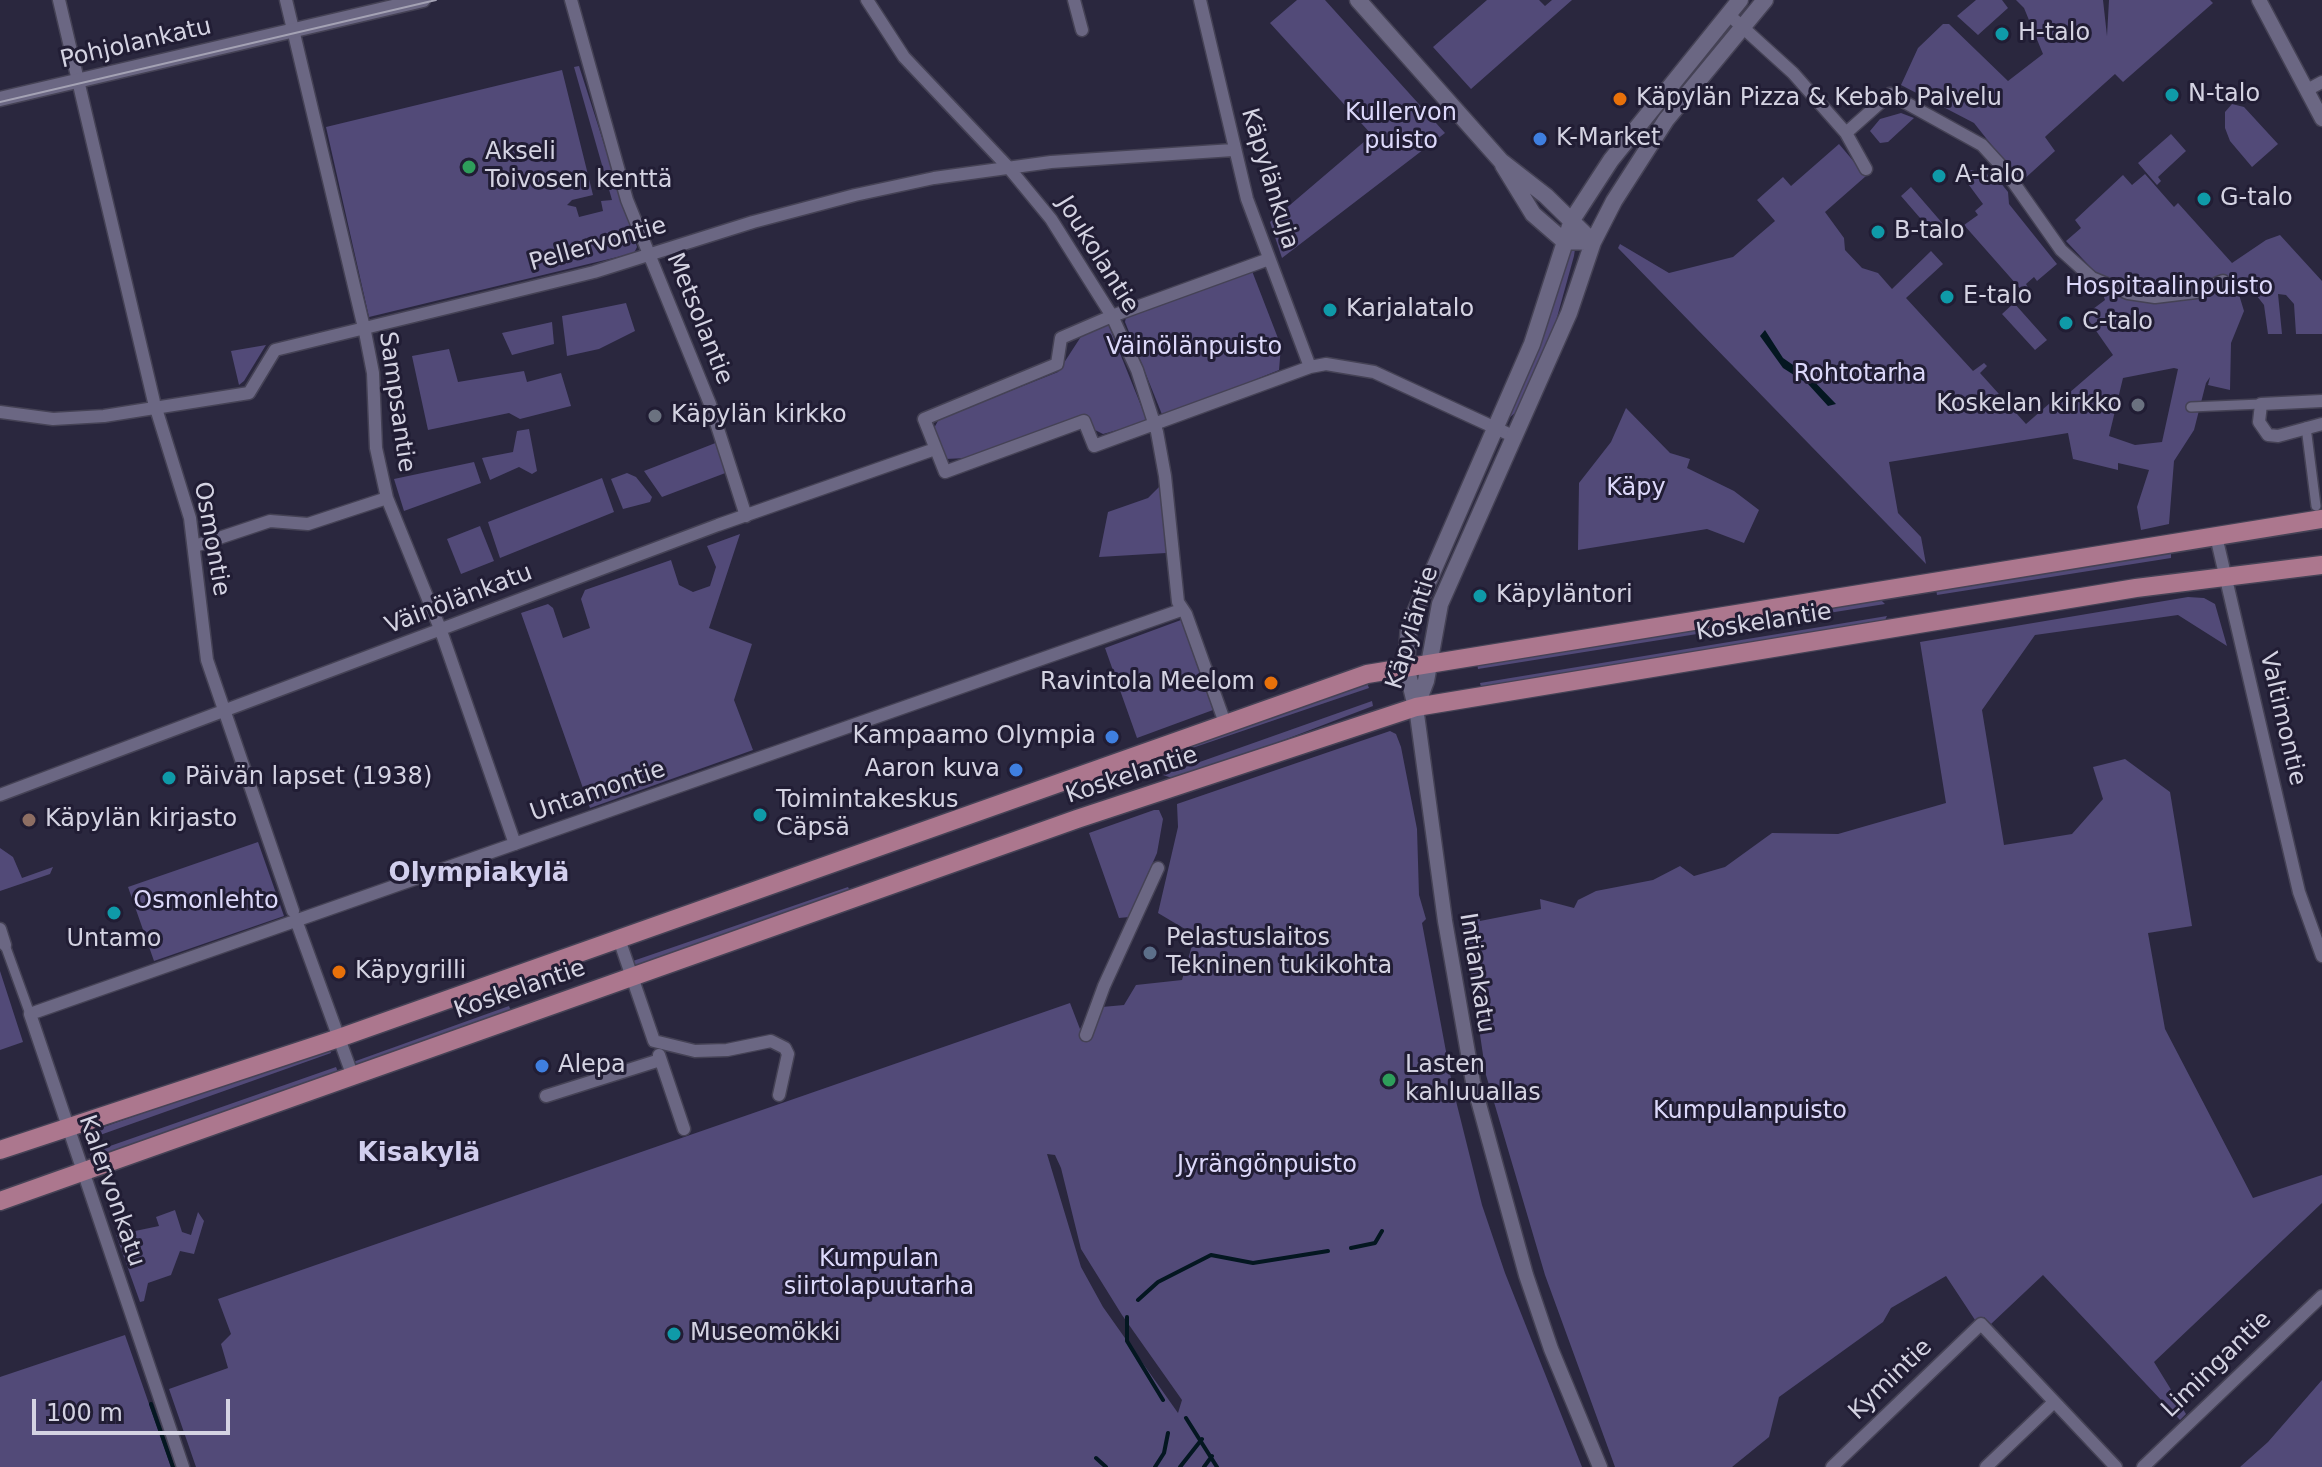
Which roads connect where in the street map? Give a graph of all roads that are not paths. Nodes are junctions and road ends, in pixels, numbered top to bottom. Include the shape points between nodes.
1 (59, 0) edge
2 (286, 0) edge
3 (423, 0) edge
4 (571, 0) edge
5 (867, 0) edge
6 (1074, 0) edge
7 (1200, 0) edge
8 (1358, 0) edge
9 (1740, 0) edge
10 (1765, 0) edge
11 (2259, 0) edge
12 (1728, 14) junction
13 (1744, 27) junction
14 (295, 30) junction
15 (1082, 30) dead end
16 (77, 81) junction
17 (2322, 82) edge
18 (2307, 90) junction
19 (0, 99) edge
20 (2322, 119) edge
21 (1846, 133) junction
22 (1233, 150) junction
23 (1501, 161) junction
24 (1009, 168) junction
25 (1866, 169) dead end
26 (1572, 220) junction
27 (1564, 241) junction
28 (1593, 242) junction
29 (649, 254) junction
30 (1269, 259) junction
31 (2223, 281) dead end
32 (1112, 316) junction
33 (363, 326) junction
34 (1310, 367) junction
35 (2322, 401) edge
36 (2261, 404) junction
37 (2191, 407) dead end
38 (156, 408) junction
39 (0, 412) edge
40 (2322, 424) edge
41 (1155, 425) junction
42 (2306, 427) junction
43 (1496, 428) junction
44 (1515, 437) junction
45 (935, 449) junction
46 (387, 498) junction
47 (2319, 513) edge
48 (746, 516) junction
49 (2216, 536) junction
50 (195, 546) junction
51 (2322, 565) edge
52 (2225, 576) junction
53 (1181, 610) junction
54 (441, 631) junction
55 (1430, 661) junction
56 (1406, 666) junction
57 (1416, 707) junction
58 (225, 711) junction
59 (1225, 723) junction
60 (0, 795) edge
61 (515, 844) junction
62 (1158, 868) dead end
63 (295, 915) junction
64 (0, 929) edge
65 (619, 939) junction
66 (5, 945) joint
67 (2322, 956) edge
68 (631, 977) junction
69 (30, 1014) junction
70 (1086, 1035) dead end
71 (339, 1038) junction
72 (654, 1041) junction
73 (660, 1060) junction
74 (352, 1074) junction
75 (779, 1095) dead end
76 (546, 1096) dead end
77 (684, 1129) dead end
78 (67, 1130) junction
79 (0, 1150) edge
80 (81, 1173) junction
81 (0, 1201) edge
82 (2322, 1296) edge
83 (2054, 1402) junction
84 (183, 1467) edge
85 (1600, 1467) edge
86 (1832, 1467) edge
87 (1986, 1467) edge
88 (2116, 1467) edge
89 (2143, 1467) edge

1 - 16 street, Osmontie
2 - 14 street, Sampsantie
3 - 14 street, Pohjolankatu
4 - 29 street, Metsolantie via 612,153
5 - 24 street, Joukolantie via 904,57
6 - 15 street
7 - 22 street, Käpylänkuja
8 - 23 main road
9 - 12 main road, Käpyläntie
10 - 13 main road, Käpyläntie
11 - 18 street
12 - 13 street
12 - 26 main road, Käpyläntie via 1611,160
13 - 21 street
13 - 28 main road, Käpyläntie via 1666,120
14 - 16 street, Pohjolankatu
14 - 33 street, Sampsantie
16 - 19 street, Pohjolankatu
16 - 38 street, Osmontie
17 - 18 street
18 - 20 street
21 - 25 street
21 - 31 street via 1890,94 1982,145 2061,250 2092,278 2155,297 2196,292
22 - 24 street, Pellervontie
22 - 30 street, Käpylänkuja
23 - 26 main road
23 - 27 main road via 1533,214
24 - 29 street, Pellervontie via 855,195
24 - 32 street, Joukolantie via 1051,219
26 - 27 main road, Käpyläntie
26 - 28 main road
27 - 28 main road
27 - 43 main road, Käpyläntie via 1532,344
28 - 44 main road, Käpyläntie via 1569,313
29 - 33 street, Pellervontie via 594,272
29 - 48 street, Metsolantie via 710,404
30 - 32 street
30 - 34 street, Käpylänkuja
32 - 41 street, Joukolantie
32 - 45 street via 1061,338 1057,364 924,419
33 - 38 street, Pellervontie via 275,350 249,393
33 - 46 street, Sampsantie
34 - 41 street
34 - 43 street via 1326,364 1374,372
35 - 36 street
36 - 37 street
36 - 42 street via 2259,422 2268,435
38 - 39 street, Pellervontie via 53,419
38 - 50 street, Osmontie
40 - 42 street
41 - 45 street via 1094,446 1084,421 945,472
41 - 53 street, Joukolantie
42 - 47 street
43 - 44 street
43 - 56 main road, Käpyläntie via 1413,614 1406,636
44 - 55 main road, Käpyläntie via 1440,604
45 - 48 street, Väinölänkatu
46 - 50 street via 308,524 270,521
46 - 54 street, Sampsantie
47 - 49 main road, Koskelantie
48 - 54 street, Väinölänkatu
49 - 52 street, Valtimontie
49 - 55 main road, Koskelantie
50 - 58 street, Osmontie via 207,660
51 - 52 main road, Koskelantie
52 - 57 main road, Koskelantie
52 - 67 street, Valtimontie via 2299,892
53 - 59 street, Joukolantie
53 - 61 street, Untamontie
54 - 58 street, Väinölänkatu
54 - 61 street, Sampsantie
55 - 56 main road, Koskelantie
55 - 57 main road, Käpyläntie
56 - 57 main road, Käpyläntie
56 - 59 main road, Koskelantie via 1367,674
57 - 68 main road, Koskelantie via 1115,805
57 - 85 street, Intiankatu via 1473,1082 1526,1275
58 - 60 street, Väinölänkatu
58 - 63 street, Osmontie
59 - 65 main road, Koskelantie
61 - 63 street, Untamontie
62 - 70 street
63 - 69 street, Untamontie
63 - 71 street, Osmontie
64 - 66 street, Kalervonkatu
65 - 68 street
65 - 71 main road, Koskelantie
66 - 69 street, Kalervonkatu
68 - 72 street
68 - 74 main road, Koskelantie
69 - 78 street, Kalervonkatu
71 - 74 street, Osmontie
71 - 78 main road, Koskelantie
72 - 73 street
72 - 75 street via 695,1051 771,1041 788,1054
73 - 76 street
73 - 77 street
74 - 80 main road, Koskelantie
78 - 79 main road, Koskelantie
78 - 80 street, Kalervonkatu
80 - 81 main road, Koskelantie
80 - 84 street, Kalervonkatu
82 - 89 street, Limingantie
83 - 86 street, Kymintie via 1981,1324
83 - 87 street
83 - 88 street

